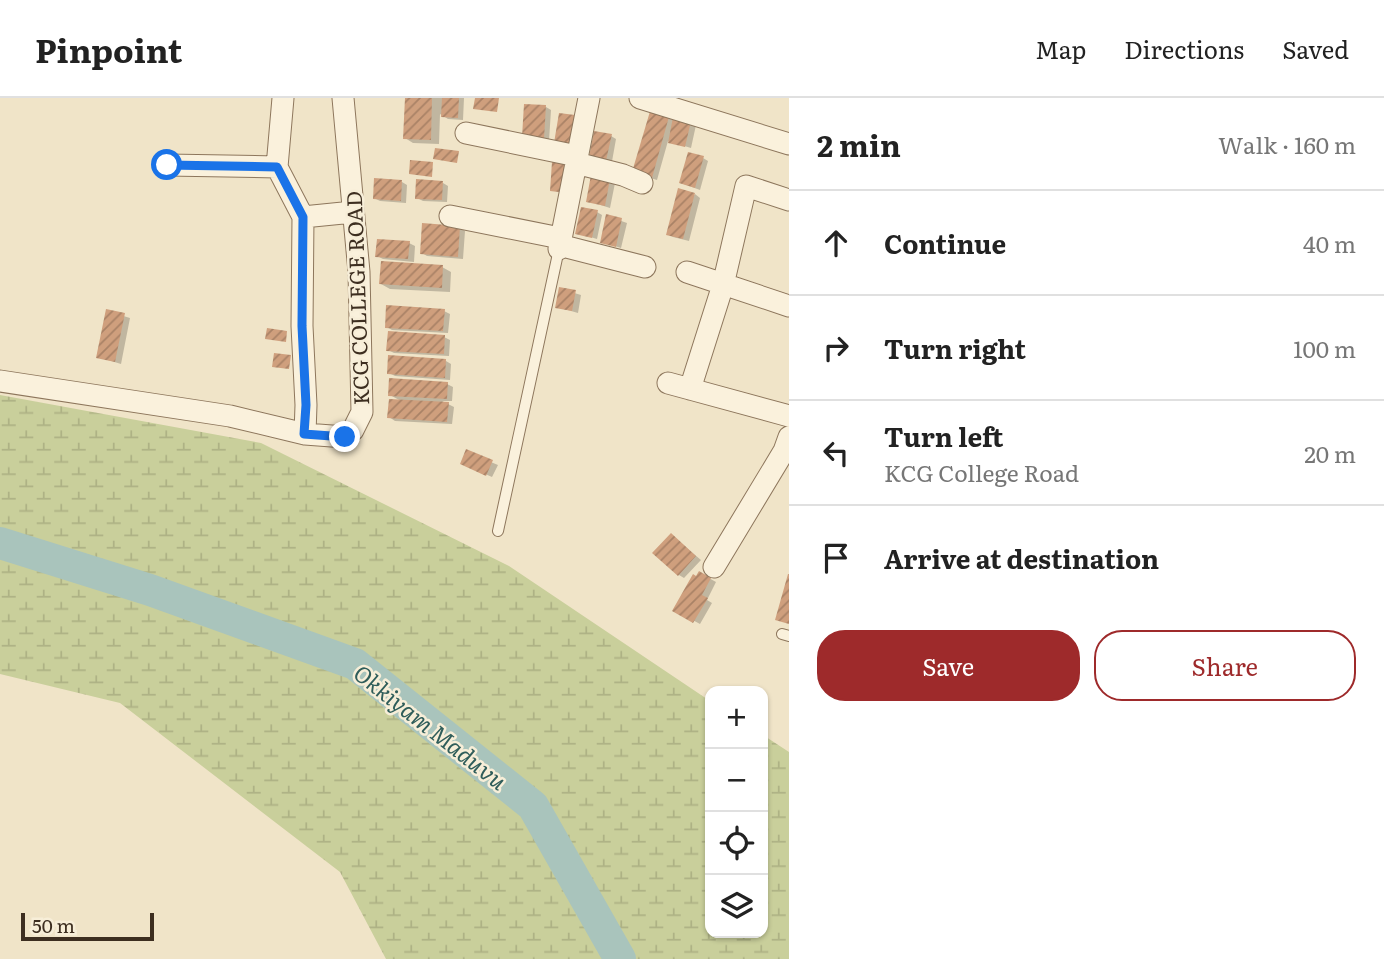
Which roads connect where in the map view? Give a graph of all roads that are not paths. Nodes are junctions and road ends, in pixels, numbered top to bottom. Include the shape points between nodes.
1 (283, 98) edge
2 (343, 98) edge
3 (589, 98) edge
4 (640, 98) edge
5 (466, 133) dead end
6 (789, 144) edge
7 (576, 160) junction
8 (167, 165) dead end
9 (277, 167) junction
10 (642, 183) dead end
11 (789, 200) edge
12 (353, 212) junction
13 (450, 216) dead end
14 (303, 217) junction
15 (560, 244) junction
16 (645, 267) dead end
17 (687, 272) dead end
18 (723, 285) junction
19 (789, 306) edge
20 (0, 381) edge
21 (668, 383) dead end
22 (690, 389) junction
23 (789, 416) edge
24 (304, 434) junction
25 (789, 436) edge
26 (498, 531) dead end
27 (714, 568) dead end

1 - 9 street
2 - 12 street, KCG COLLEGE ROAD
3 - 7 street
4 - 6 street
5 - 7 street
7 - 10 street
7 - 15 street
8 - 9 street
9 - 14 street
11 - 18 street via 746,186
12 - 14 street
12 - 24 street, KCG COLLEGE ROAD via 362,412 345,437
13 - 15 street
14 - 24 street
15 - 16 street
15 - 26 lane
17 - 18 street
18 - 19 street
18 - 22 street
20 - 24 street, KCG COLLEGE ROAD via 230,416
21 - 22 street
22 - 23 street
25 - 27 street

